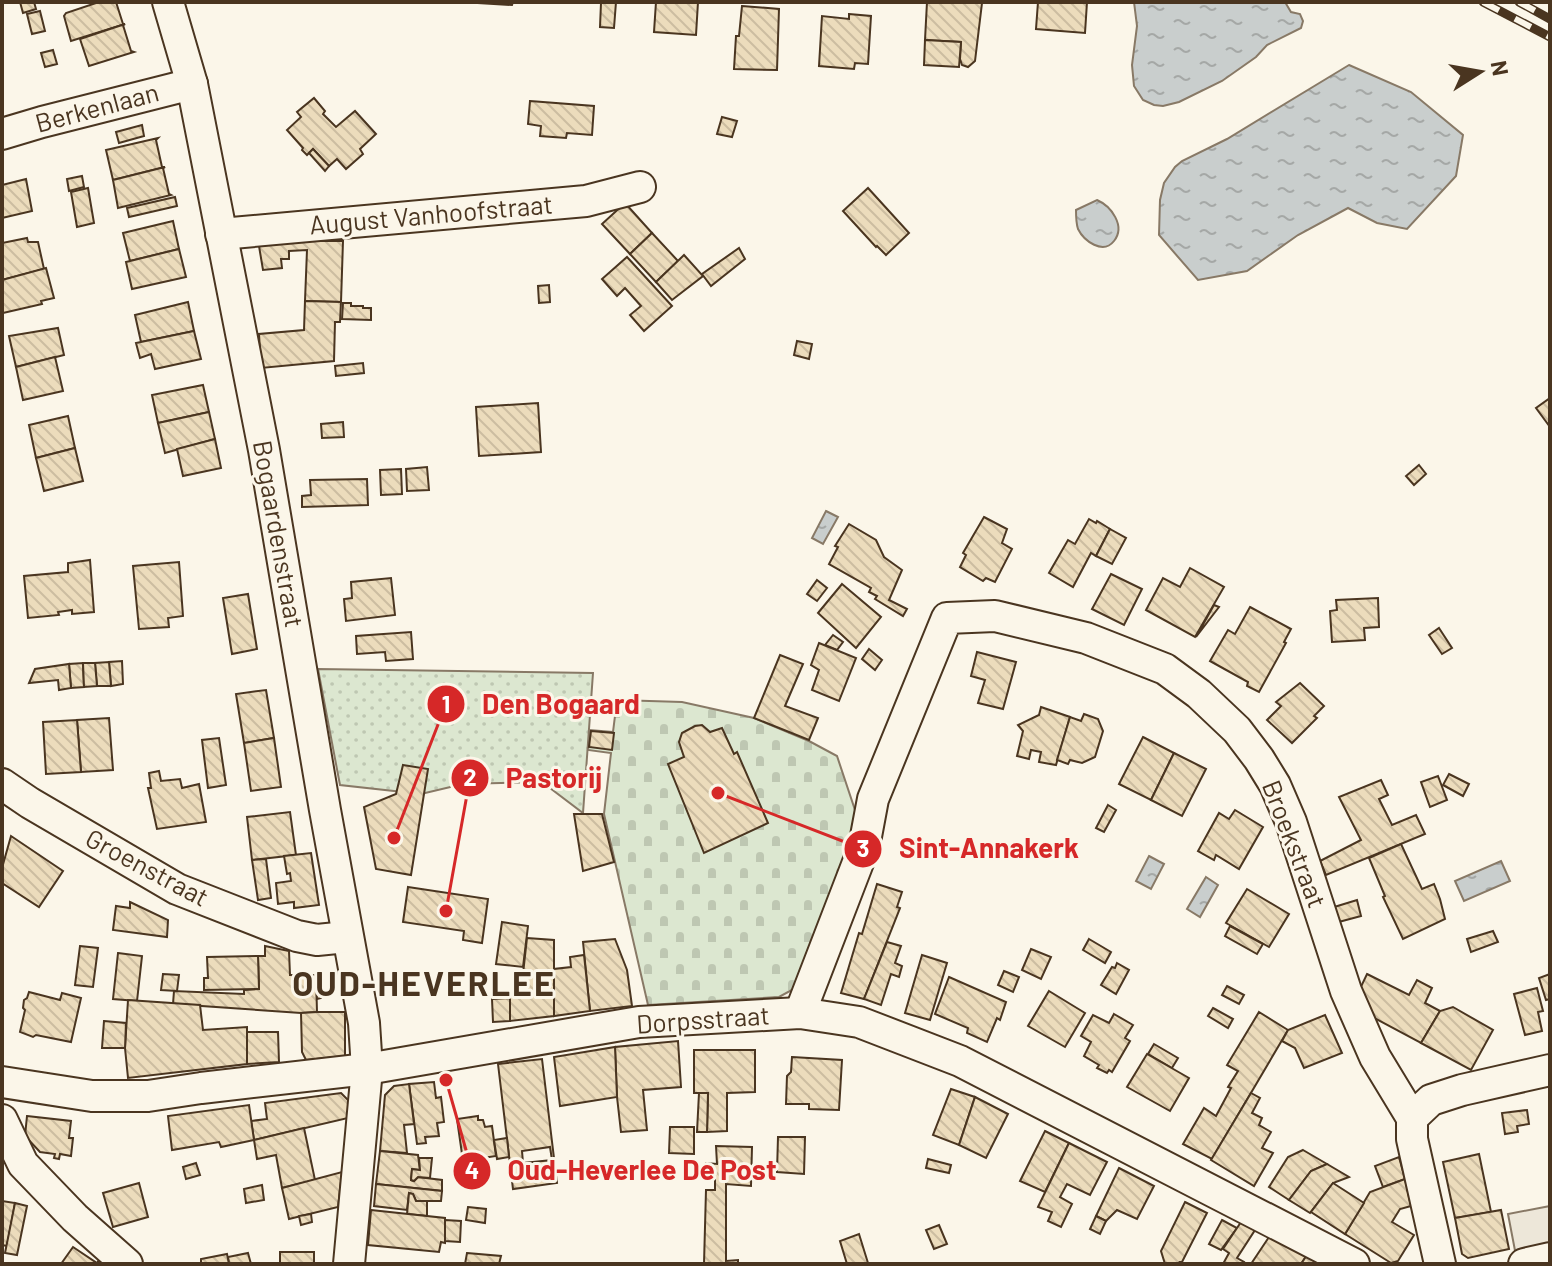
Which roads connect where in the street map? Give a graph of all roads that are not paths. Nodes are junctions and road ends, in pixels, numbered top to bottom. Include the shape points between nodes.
1 (168, 2) edge
2 (192, 84) junction
3 (2, 134) edge
4 (640, 187) dead end
5 (221, 234) junction
6 (2, 784) edge
7 (347, 937) junction
8 (790, 1014) junction
9 (367, 1069) junction
10 (1550, 1070) edge
11 (2, 1082) edge
12 (1412, 1118) junction
13 (2, 1120) edge
14 (1550, 1258) edge
15 (127, 1264) edge
16 (349, 1264) edge
17 (1354, 1264) edge
18 (1440, 1264) edge
19 (1524, 1264) edge

1 - 2 street, Bogaardenstraat
2 - 3 street, Berkenlaan
2 - 5 street, Bogaardenstraat
4 - 5 street, August Vanhoofstraat via 586,201
5 - 7 street, Bogaardenstraat via 264,450
6 - 7 street, Groenstraat via 177,889 297,936
7 - 9 street, Bogaardenstraat
8 - 9 street, Dorpsstraat via 639,1022
8 - 12 street, Broekstraat via 864,847 873,799 947,618 995,616 1086,638 1165,669 1237,730 1280,797 1346,991 1375,1057
8 - 17 street, Dorpsstraat via 859,1022 960,1061
9 - 11 street, Dorpsstraat via 148,1096 92,1096
9 - 16 street, Bogaardenstraat
10 - 12 street via 1431,1100
12 - 18 street, Broekstraat
13 - 15 street via 23,1164
14 - 19 street

